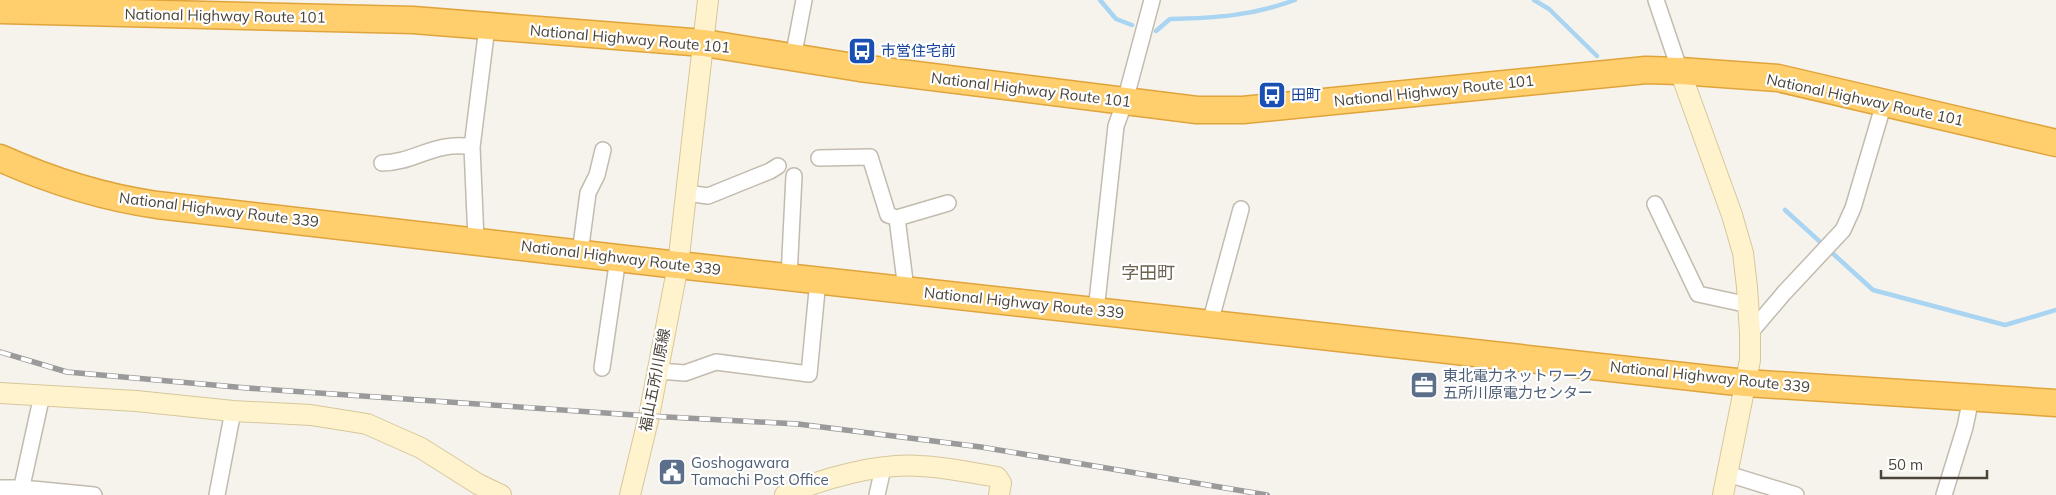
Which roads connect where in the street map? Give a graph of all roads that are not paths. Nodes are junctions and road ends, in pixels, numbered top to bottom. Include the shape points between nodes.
1 (708, 0) edge
2 (804, 0) edge
3 (1152, 0) edge
4 (1656, 0) edge
5 (0, 10) edge
6 (487, 27) junction
7 (704, 43) junction
8 (793, 58) junction
9 (1680, 71) junction
10 (1124, 101) junction
11 (1884, 103) junction
12 (2056, 143) edge
13 (472, 146) junction
14 (603, 150) dead end
15 (0, 158) edge
16 (819, 158) dead end
17 (382, 163) dead end
18 (778, 166) dead end
19 (794, 176) dead end
20 (687, 194) junction
21 (948, 203) dead end
22 (1655, 204) dead end
23 (1241, 209) dead end
24 (897, 218) junction
25 (476, 240) junction
26 (580, 253) junction
27 (618, 258) junction
28 (678, 265) junction
29 (789, 276) junction
30 (818, 280) junction
31 (906, 289) junction
32 (1748, 305) junction
33 (1096, 311) junction
34 (1210, 322) junction
35 (1750, 334) junction
36 (602, 368) dead end
37 (658, 370) junction
38 (1746, 383) junction
39 (0, 393) edge
40 (42, 394) junction
41 (1971, 398) junction
42 (2056, 403) edge
43 (233, 411) junction
44 (883, 468) junction
45 (1728, 474) junction
46 (0, 488) edge
47 (21, 491) edge
48 (94, 495) edge
49 (217, 495) edge
50 (502, 495) edge
51 (630, 495) edge
52 (785, 495) edge
53 (877, 495) edge
54 (999, 495) edge
55 (1723, 495) edge
56 (1796, 495) edge
57 (1944, 495) edge

1 - 7 street, 福山五所川原線
2 - 8 street
3 - 10 street
4 - 9 street
5 - 6 highway, National Highway Route 101 via 413,20
6 - 7 highway, National Highway Route 101
6 - 13 street
7 - 8 highway, National Highway Route 101
7 - 20 street, 福山五所川原線
8 - 10 highway, National Highway Route 101
9 - 10 highway, National Highway Route 101 via 1646,70 1243,110 1197,110
9 - 11 highway, National Highway Route 101 via 1778,78
9 - 32 street via 1732,215 1743,253
10 - 33 street via 1116,126
11 - 12 highway, National Highway Route 101
11 - 35 street via 1853,208 1842,230
13 - 17 street via 452,144
13 - 25 street
14 - 26 street via 597,175 588,193
15 - 25 highway, National Highway Route 339 via 64,184 126,200
16 - 24 street via 870,157 888,215
18 - 20 street via 708,196
19 - 29 street
20 - 28 street, 福山五所川原線
21 - 24 street
22 - 32 street via 1698,294
23 - 34 street
24 - 31 street
25 - 26 highway, National Highway Route 339
26 - 27 highway, National Highway Route 339
27 - 28 highway, National Highway Route 339
27 - 36 street
28 - 29 highway, National Highway Route 339
28 - 37 street, 福山五所川原線
29 - 30 highway, National Highway Route 339
30 - 31 highway, National Highway Route 339
30 - 37 street via 809,374 716,362 685,374
31 - 33 highway, National Highway Route 339
32 - 35 street
33 - 34 highway, National Highway Route 339
34 - 38 highway, National Highway Route 339
35 - 38 street
37 - 51 street, 福山五所川原線
38 - 41 highway, National Highway Route 339
38 - 45 street
39 - 40 street
40 - 43 street
40 - 47 street
41 - 42 highway, National Highway Route 339
41 - 57 street
43 - 49 street
43 - 50 street via 311,414 368,424 421,448 478,484
44 - 52 street via 822,480
44 - 53 street
44 - 54 street via 920,466 997,477 1001,483
45 - 55 street
45 - 56 street
46 - 47 street
47 - 48 street

